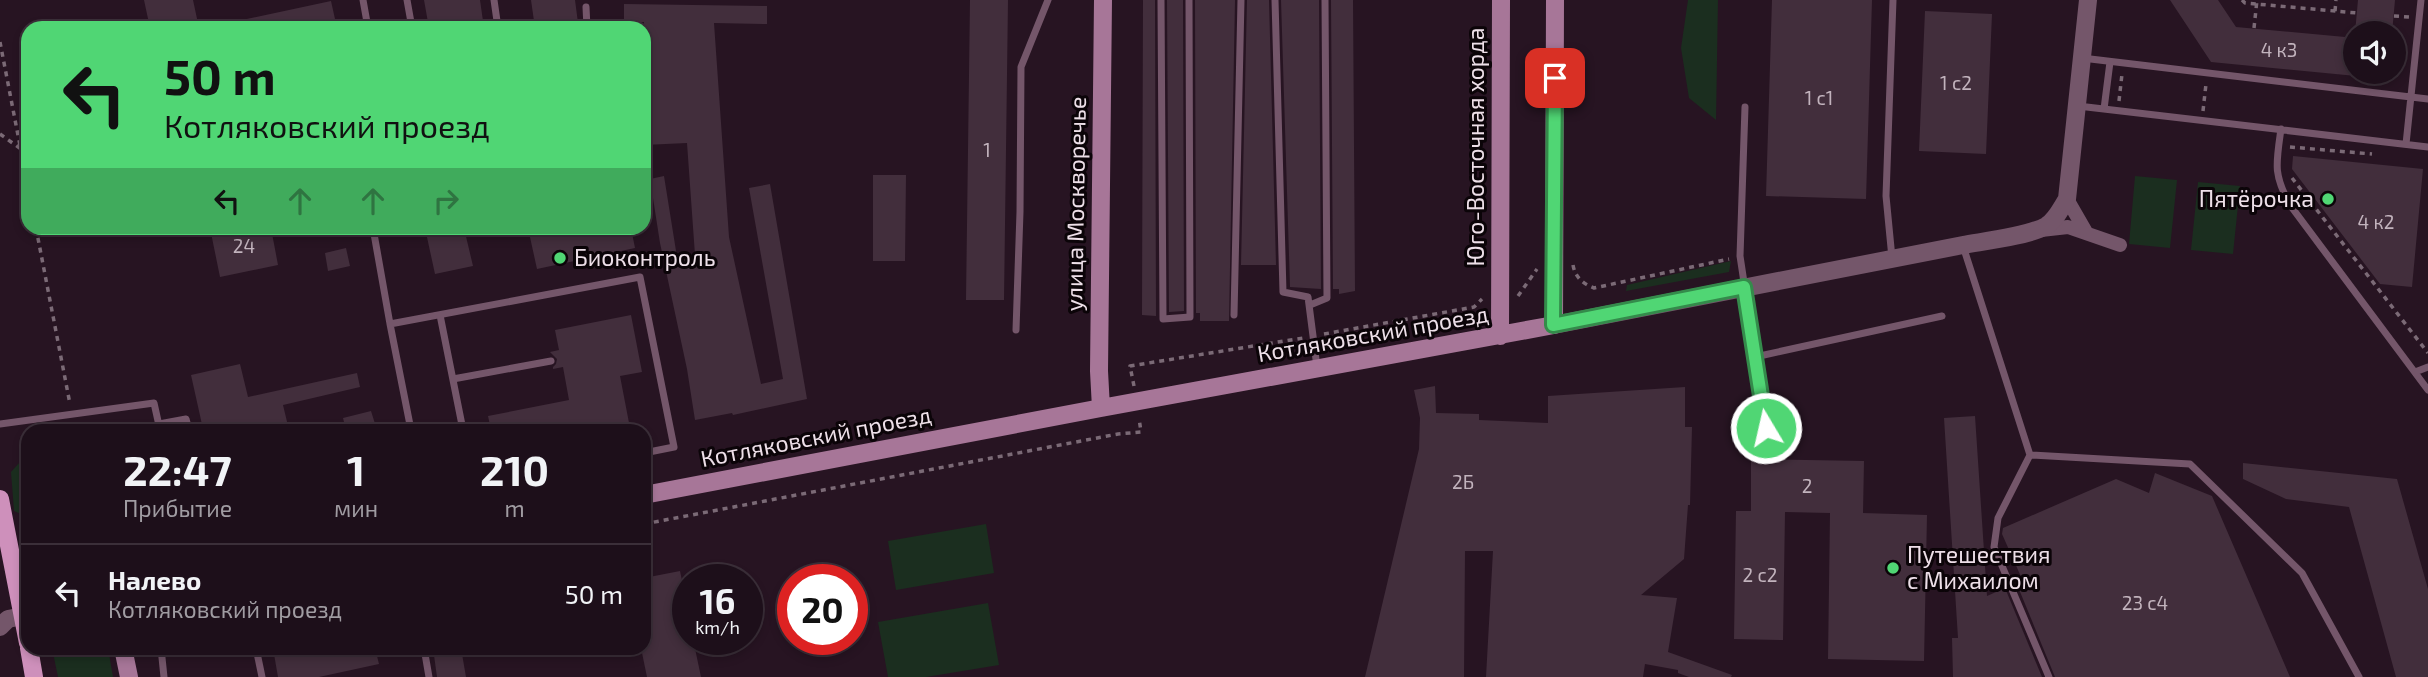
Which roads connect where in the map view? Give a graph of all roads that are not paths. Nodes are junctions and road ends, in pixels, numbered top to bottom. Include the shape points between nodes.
1 (363, 0) edge
2 (407, 0) edge
3 (494, 0) edge
4 (1048, 0) edge
5 (1103, 0) edge
6 (1161, 0) edge
7 (1189, 0) edge
8 (1241, 0) edge
9 (1275, 0) edge
10 (1325, 0) edge
11 (1502, 0) edge
12 (1555, 0) edge
13 (1893, 0) edge
14 (2088, 0) edge
15 (2421, 0) edge
16 (586, 7) dead end
17 (367, 21) edge
18 (411, 21) edge
19 (497, 21) edge
20 (587, 21) edge
21 (2082, 58) junction
22 (2110, 62) junction
23 (2412, 97) junction
24 (2428, 99) edge
25 (2077, 106) junction
26 (1745, 107) dead end
27 (2104, 109) junction
28 (2281, 129) junction
29 (2406, 144) junction
30 (2428, 146) edge
31 (2067, 199) junction
32 (2029, 232) junction
33 (2086, 232) junction
34 (374, 235) edge
35 (1963, 245) junction
36 (2120, 246) dead end
37 (1892, 259) junction
38 (1744, 287) junction
39 (1310, 305) junction
40 (440, 315) junction
41 (1234, 315) dead end
42 (1942, 316) dead end
43 (390, 324) junction
44 (1553, 325) junction
45 (1016, 330) dead end
46 (1500, 336) junction
47 (1755, 358) junction
48 (551, 361) dead end
49 (2428, 367) edge
50 (1317, 369) junction
51 (2415, 372) junction
52 (453, 379) junction
53 (2428, 390) edge
54 (1101, 408) junction
55 (0, 424) edge
56 (159, 424) edge
57 (170, 424) edge
58 (187, 424) edge
59 (410, 424) edge
60 (462, 424) edge
61 (1766, 428) dead end
62 (651, 452) edge
63 (2030, 455) junction
64 (651, 494) edge
65 (0, 499) edge
66 (21, 596) edge
67 (21, 616) edge
68 (0, 627) edge
69 (30, 655) edge
70 (124, 655) edge
71 (162, 655) edge
72 (257, 655) edge
73 (425, 655) edge
74 (34, 677) edge
75 (129, 677) edge
76 (164, 677) edge
77 (262, 677) edge
78 (429, 677) edge
79 (2049, 677) edge
80 (2359, 677) edge

1 - 17 lane
2 - 18 lane
3 - 19 lane
4 - 45 lane via 1021,67
5 - 54 main road, улица Москворечье
6 - 7 lane via 1163,319 1190,317
8 - 41 lane
9 - 39 lane via 1283,292 1308,297
10 - 39 lane via 1327,299
11 - 46 main road, Юго-Восточная хорда
12 - 44 main road
13 - 37 lane via 1886,197
14 - 21 street
15 - 23 lane
16 - 20 lane
21 - 22 lane
21 - 25 street
22 - 23 lane
22 - 27 lane
23 - 24 lane
23 - 29 lane
25 - 27 lane
25 - 31 street
26 - 38 lane via 1740,256
27 - 28 lane
28 - 29 lane
28 - 51 lane via 2278,183 2290,205
29 - 30 lane
31 - 32 street, Котляковский проезд via 2046,226
31 - 33 street
32 - 33 street via 2068,227
32 - 35 street, Котляковский проезд
33 - 36 street
34 - 43 lane
35 - 37 street, Котляковский проезд
35 - 63 lane
37 - 38 street, Котляковский проезд
38 - 44 street, Котляковский проезд
38 - 47 lane
39 - 50 lane
40 - 43 lane
40 - 52 lane
40 - 62 lane via 640,276 674,447
42 - 47 lane
43 - 59 lane
44 - 46 main road, Котляковский проезд
46 - 50 main road, Котляковский проезд
47 - 61 lane
48 - 52 lane
49 - 51 lane
50 - 54 main road, Котляковский проезд
51 - 53 lane
52 - 60 lane
54 - 64 main road, Котляковский проезд
55 - 56 lane via 155,402
57 - 58 lane via 186,419
63 - 79 lane via 1998,518 1994,547
63 - 80 lane via 2190,464 2302,573
65 - 66 main road
67 - 68 street
69 - 74 main road
70 - 75 main road
71 - 76 lane
72 - 77 lane
73 - 78 lane

